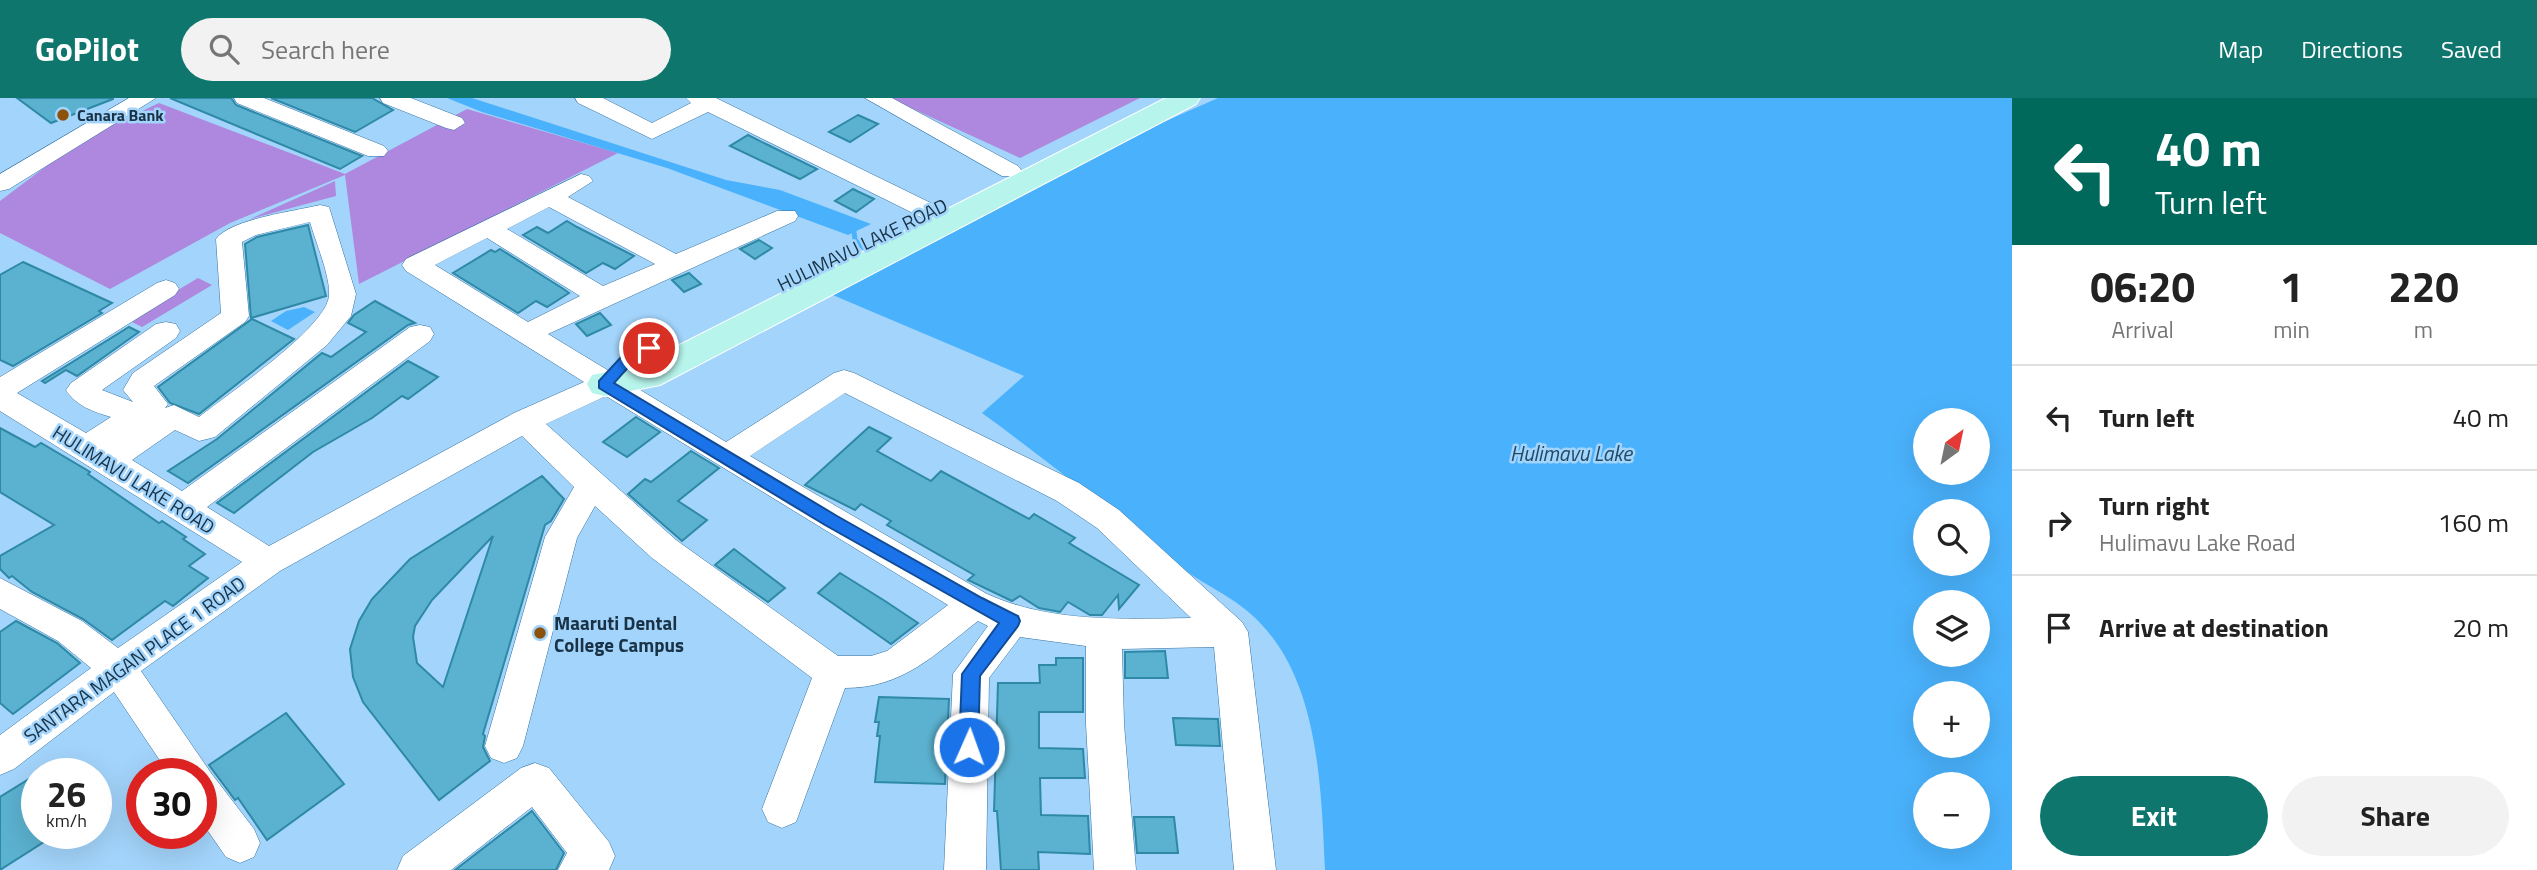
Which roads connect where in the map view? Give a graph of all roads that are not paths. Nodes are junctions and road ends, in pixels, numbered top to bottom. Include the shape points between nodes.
1 (145, 98) edge
2 (245, 98) edge
3 (391, 98) edge
4 (586, 98) edge
5 (876, 98) edge
6 (1156, 98) edge
7 (1187, 98) edge
8 (703, 100) edge
9 (454, 123) dead end
10 (376, 151) dead end
11 (1010, 171) junction
12 (4, 176) edge
13 (580, 181) dead end
14 (549, 197) junction
15 (786, 216) dead end
16 (936, 217) junction
17 (338, 225) dead end
18 (488, 228) junction
19 (675, 264) junction
20 (166, 289) dead end
21 (344, 294) junction
22 (601, 297) junction
23 (129, 302) dead end
24 (166, 331) dead end
25 (420, 334) dead end
26 (526, 334) junction
27 (2, 381) edge
28 (605, 384) junction
29 (154, 411) junction
30 (525, 421) junction
31 (97, 454) junction
32 (726, 457) junction
33 (595, 488) junction
34 (182, 508) junction
35 (268, 562) junction
36 (0, 592) edge
37 (975, 604) junction
38 (1012, 621) junction
39 (1230, 632) junction
40 (1104, 634) junction
41 (119, 669) junction
42 (832, 672) junction
43 (504, 746) dead end
44 (0, 757) edge
45 (180, 758) edge
46 (782, 809) dead end
47 (217, 811) edge
48 (240, 843) dead end
49 (418, 870) edge
50 (579, 870) edge
51 (965, 870) edge
52 (1115, 870) edge
53 (1255, 870) edge

1 - 12 street
2 - 10 street
3 - 9 street
4 - 8 street via 652,132
5 - 11 street
6 - 11 main road, HULIMAVU LAKE ROAD
7 - 16 main road, HULIMAVU LAKE ROAD
8 - 16 street
11 - 16 main road, HULIMAVU LAKE ROAD
13 - 14 street
14 - 18 street
14 - 19 street
15 - 19 street
16 - 28 main road, HULIMAVU LAKE ROAD via 649,376
17 - 21 street via 350,267
18 - 22 street
18 - 26 street via 415,265
19 - 22 street
20 - 27 street
21 - 29 street via 337,316 325,330 205,428 199,430
21 - 29 street via 320,212 247,230 229,239 235,316 143,380 138,390
22 - 26 street
23 - 27 street
24 - 29 street via 81,390 101,403
25 - 34 street
26 - 28 street
27 - 31 street, HULIMAVU LAKE ROAD
28 - 30 street, SANTARA MAGAN PLACE 1 ROAD
28 - 32 street
29 - 31 street
30 - 33 street
30 - 35 street, SANTARA MAGAN PLACE 1 ROAD
31 - 34 street, HULIMAVU LAKE ROAD
32 - 37 street
32 - 39 street via 844,380 1068,492 1108,519
33 - 42 street via 664,550
33 - 43 street via 583,498 561,537
34 - 35 street, HULIMAVU LAKE ROAD
35 - 41 street, SANTARA MAGAN PLACE 1 ROAD
36 - 41 street via 70,631
37 - 38 street
37 - 42 street via 900,662 871,672
38 - 40 street
38 - 51 street via 971,674
39 - 40 street
39 - 53 street
40 - 52 street
41 - 44 street, SANTARA MAGAN PLACE 1 ROAD
41 - 45 street
42 - 46 street
47 - 48 street
49 - 50 street via 535,781 595,856

